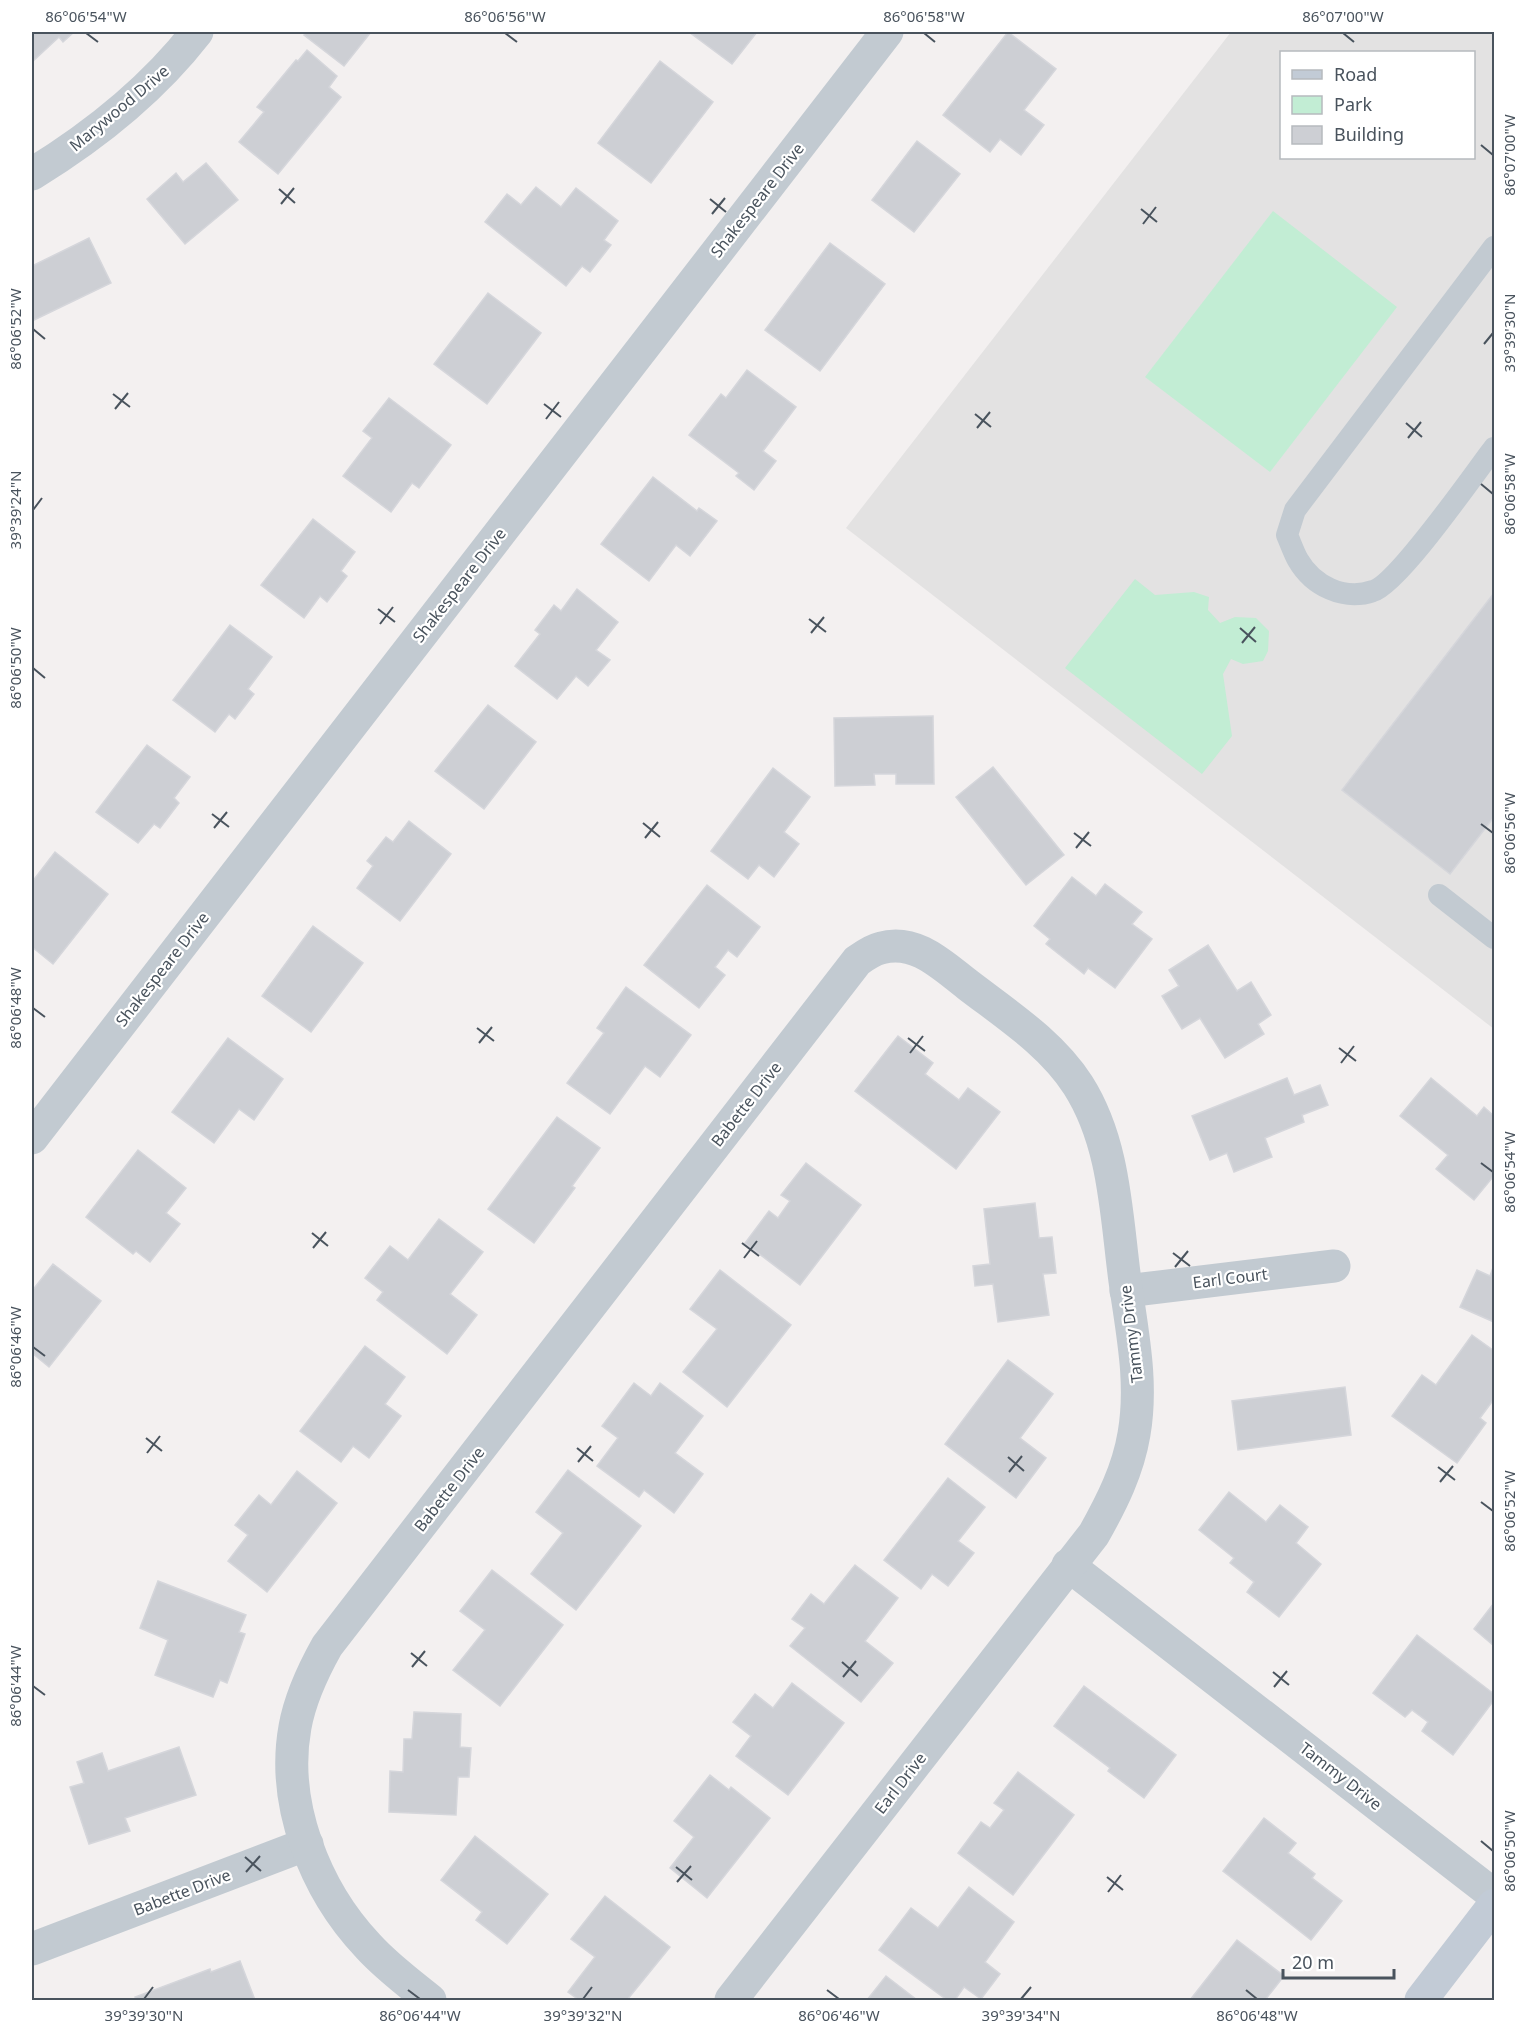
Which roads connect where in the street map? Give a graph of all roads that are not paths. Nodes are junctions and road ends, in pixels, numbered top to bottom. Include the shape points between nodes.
1 (197, 32) edge
2 (887, 32) edge
3 (32, 174) edge
4 (1494, 247) edge
5 (1494, 448) edge
6 (1439, 895) dead end
7 (1494, 938) edge
8 (887, 946) joint
9 (32, 1138) edge
10 (1334, 1266) dead end
11 (1126, 1290) junction
12 (1068, 1565) junction
13 (307, 1844) junction
14 (1494, 1895) edge
15 (1494, 1905) edge
16 (32, 1949) edge
17 (430, 2001) edge
18 (731, 2001) edge
19 (1421, 2001) edge

1 - 3 street, Marywood Drive via 149,87 70,151
2 - 9 street, Shakespeare Drive
4 - 5 lane via 1295,510 1287,535 1299,562 1320,585 1343,595 1374,591 1403,566
6 - 7 lane
8 - 11 street, Tammy Drive via 911,947 927,954 1033,1035 1070,1072 1103,1137 1111,1170
8 - 13 street, Babette Drive via 857,961 327,1646 311,1678 294,1729 292,1783
10 - 11 street, Earl Court
11 - 12 street, Tammy Drive via 1137,1361 1139,1397 1134,1433 1126,1469 1103,1518
12 - 14 street, Tammy Drive
12 - 18 street, Earl Drive
13 - 16 street, Babette Drive
13 - 17 street via 327,1890 356,1932 384,1963
15 - 19 street

